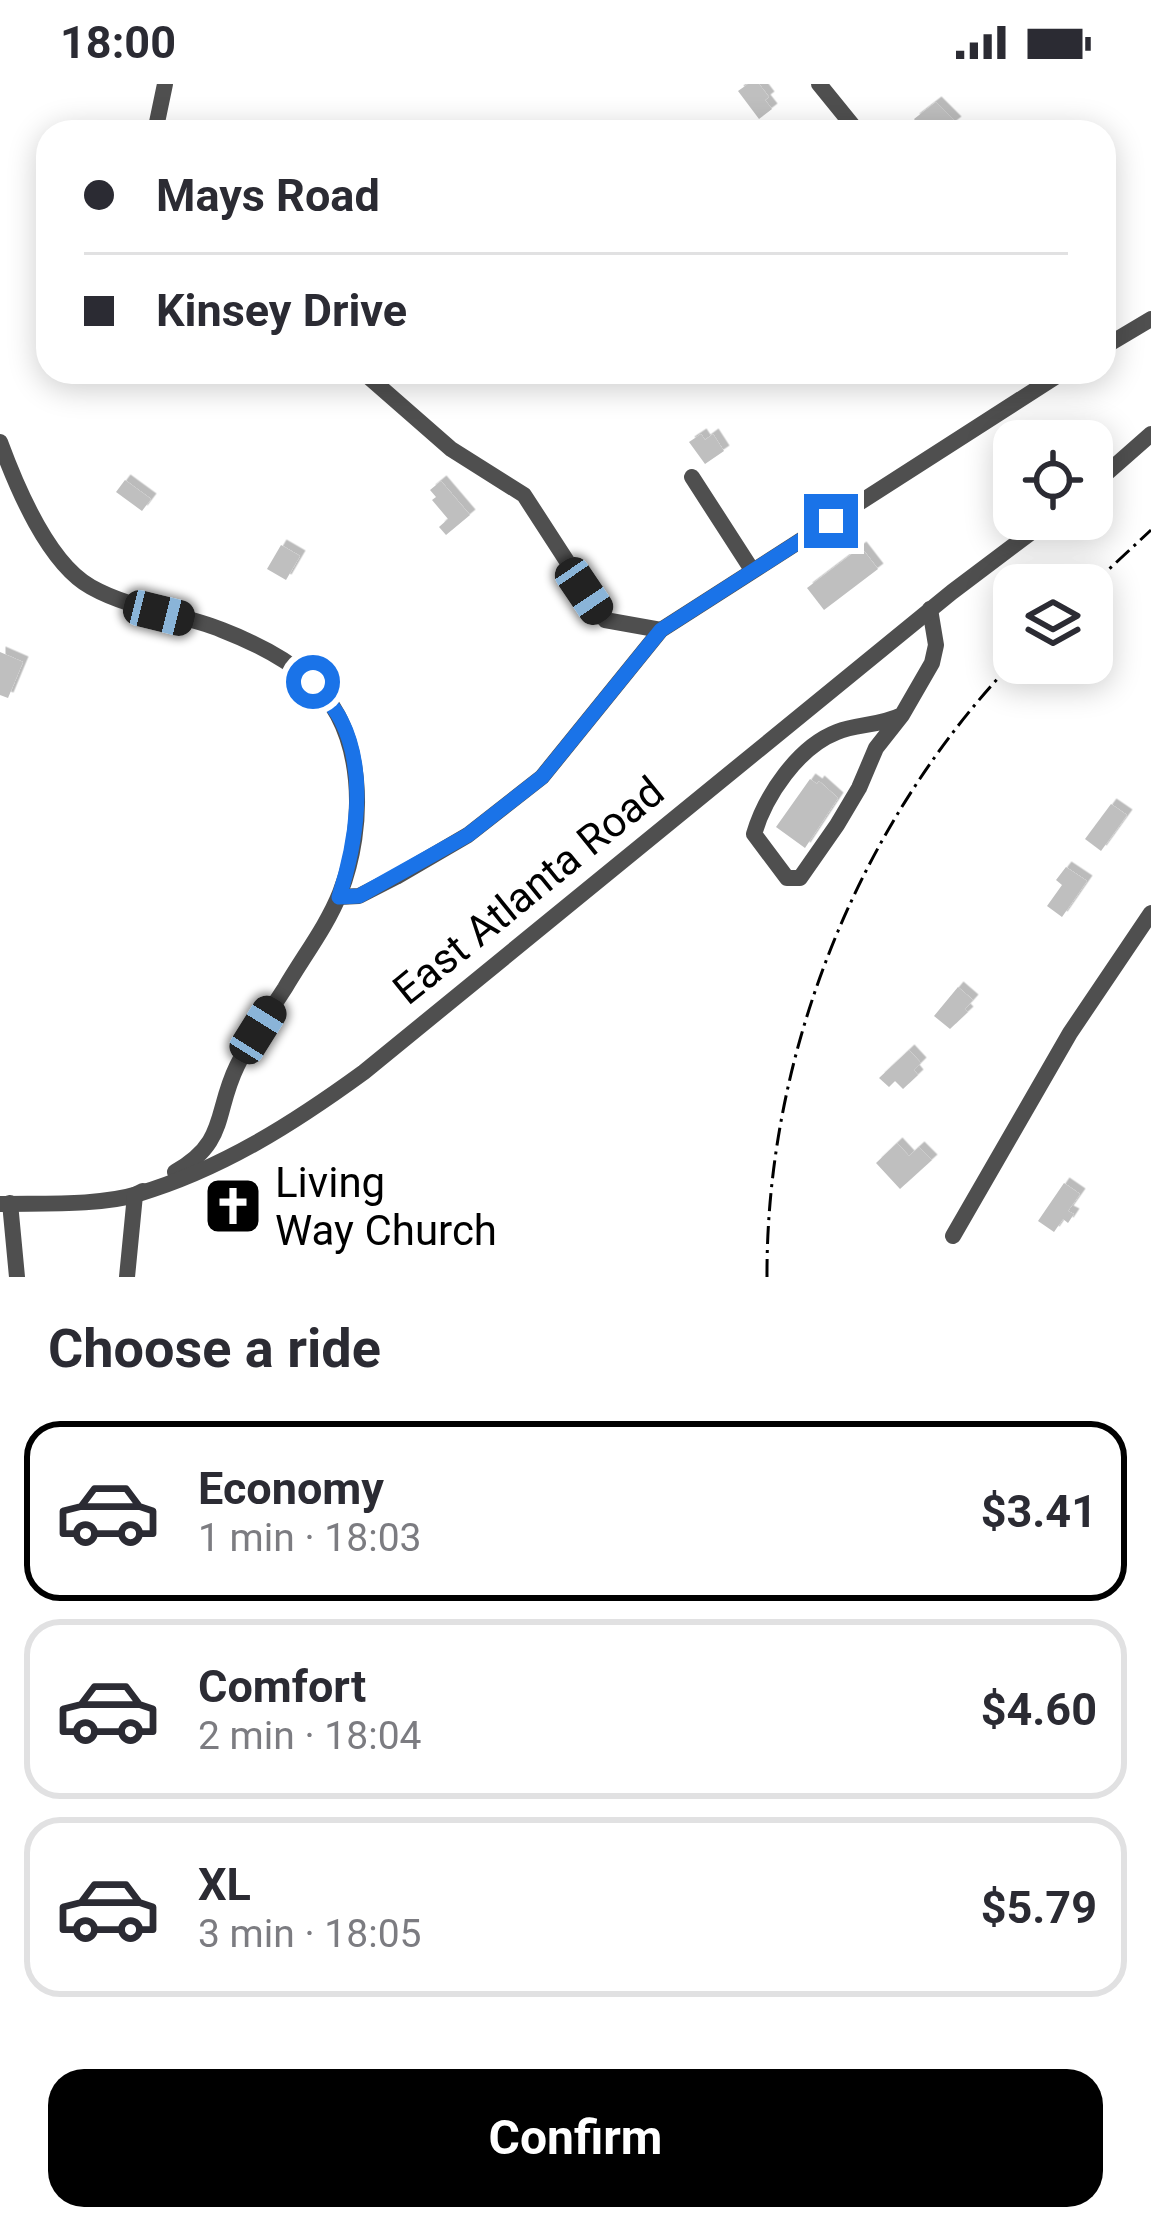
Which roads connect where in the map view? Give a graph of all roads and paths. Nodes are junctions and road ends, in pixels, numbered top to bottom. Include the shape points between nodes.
1 (165, 84) edge
2 (819, 84) edge
3 (158, 120) edge
4 (848, 120) edge
5 (1151, 319) edge
6 (1116, 340) edge
7 (378, 384) edge
8 (1045, 384) edge
9 (1151, 434) edge
10 (0, 442) edge
11 (1113, 467) edge
12 (692, 477) dead end
13 (1021, 540) edge
14 (752, 570) junction
15 (931, 609) junction
16 (661, 630) junction
17 (902, 716) junction
18 (863, 728) junction
19 (876, 748) junction
20 (339, 897) junction
21 (1151, 913) edge
22 (135, 1196) junction
23 (5, 1203) edge
24 (953, 1236) dead end
25 (17, 1277) edge
26 (127, 1277) edge

1 - 3 street
2 - 4 street
5 - 6 street
7 - 16 street via 452,449 524,495 605,620
8 - 14 street
9 - 11 street
10 - 20 street via 51,549 91,587 219,628 313,682 342,721 353,763 355,841
12 - 14 street
13 - 15 street, East Atlanta Road
14 - 16 street
15 - 17 street via 932,663
15 - 22 street, East Atlanta Road via 364,1072 246,1151
16 - 20 street via 542,777 397,877
17 - 18 street
17 - 19 street
18 - 19 street
18 - 19 street via 838,731 803,754 758,823 754,834 787,878 800,878 813,862
20 - 22 street via 235,1068 210,1147
21 - 24 street
22 - 23 street, East Atlanta Road
22 - 26 street
23 - 25 street

